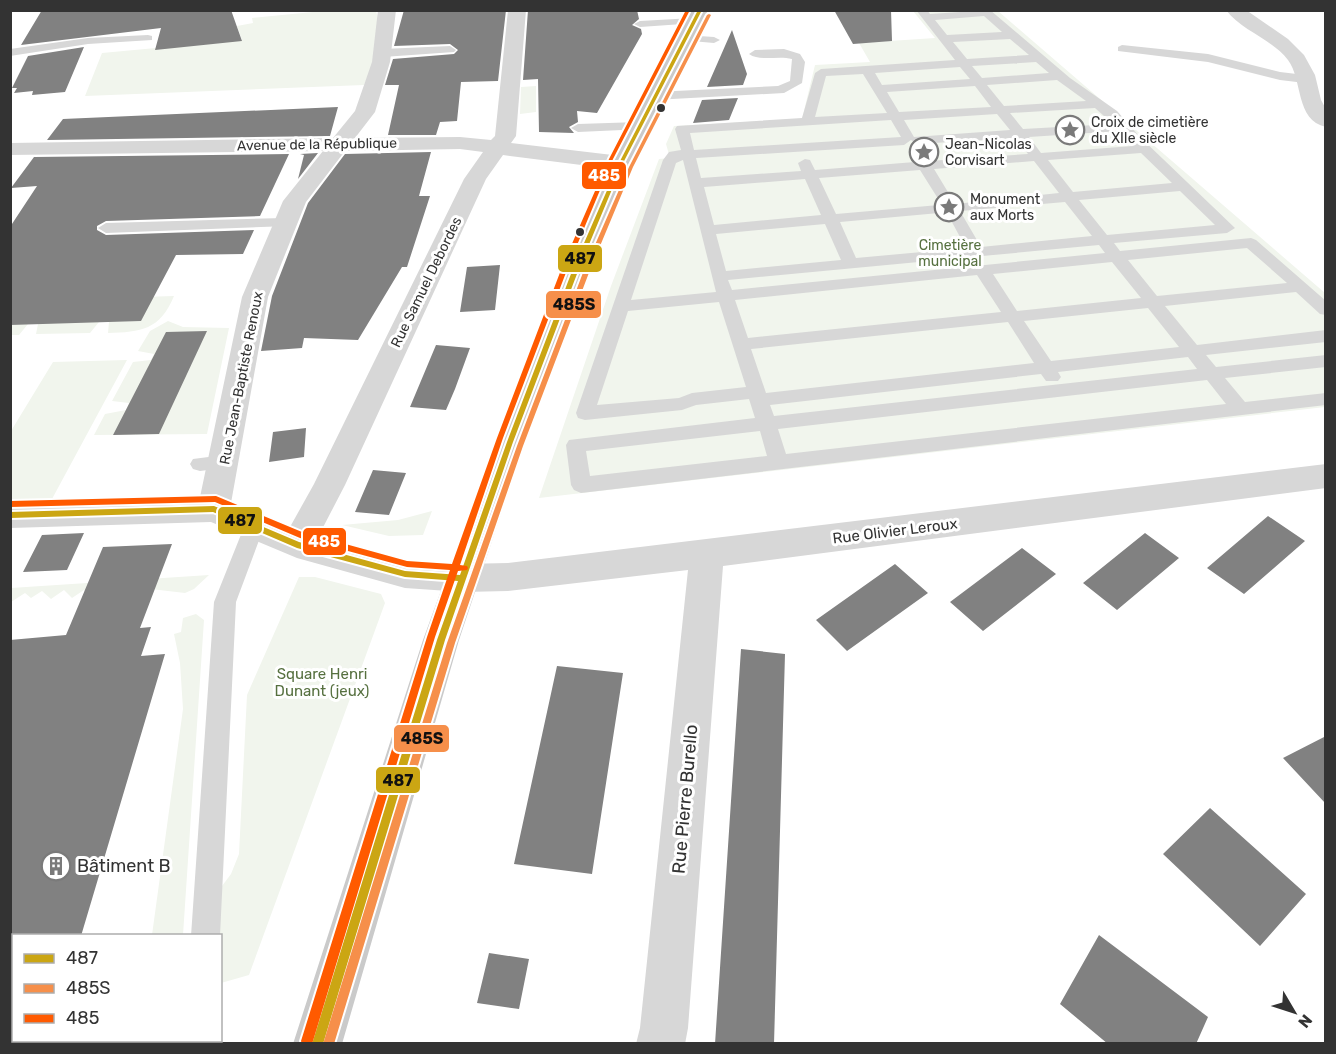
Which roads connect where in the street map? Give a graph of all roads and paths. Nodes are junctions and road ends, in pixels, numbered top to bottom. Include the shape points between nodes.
1 (518, 10) edge
2 (1233, 10) edge
3 (985, 12) edge
4 (386, 14) edge
5 (924, 14) edge
6 (692, 23) edge
7 (640, 24) dead end
8 (1012, 34) junction
9 (148, 38) dead end
10 (945, 39) junction
11 (714, 40) dead end
12 (1122, 49) dead end
13 (450, 50) dead end
14 (10, 52) edge
15 (383, 53) junction
16 (755, 54) dead end
17 (1039, 58) junction
18 (966, 63) junction
19 (867, 70) junction
20 (1060, 76) junction
21 (1305, 79) junction
22 (979, 82) junction
23 (878, 89) junction
24 (684, 103) dead end
25 (1099, 104) junction
26 (648, 108) junction
27 (1000, 110) junction
28 (896, 117) junction
29 (1326, 121) edge
30 (807, 123) junction
31 (787, 124) junction
32 (1124, 127) junction
33 (578, 128) dead end
34 (1018, 134) junction
35 (910, 140) junction
36 (339, 143) junction
37 (797, 147) junction
38 (496, 148) junction
39 (10, 149) edge
40 (1146, 150) junction
41 (688, 154) junction
42 (669, 155) dead end
43 (1037, 158) junction
44 (621, 163) junction
45 (924, 166) junction
46 (810, 174) junction
47 (694, 183) junction
48 (1185, 186) junction
49 (1068, 197) junction
50 (950, 208) junction
51 (831, 219) junction
52 (284, 223) junction
53 (106, 228) dead end
54 (707, 230) junction
55 (1101, 239) junction
56 (976, 251) junction
57 (1116, 257) junction
58 (851, 264) junction
59 (982, 270) junction
60 (719, 276) junction
61 (1300, 287) junction
62 (726, 296) junction
63 (1153, 303) junction
64 (622, 306) junction
65 (1326, 310) edge
66 (1013, 318) junction
67 (1326, 336) edge
68 (742, 344) junction
69 (1193, 353) junction
70 (1326, 362) edge
71 (1047, 369) junction
72 (1211, 374) junction
73 (1061, 391) junction
74 (758, 396) junction
75 (1326, 399) edge
76 (1240, 409) junction
77 (766, 424) junction
78 (779, 462) junction
79 (1326, 476) edge
80 (214, 509) junction
81 (10, 515) edge
82 (254, 527) junction
83 (297, 544) junction
84 (707, 554) junction
85 (463, 578) junction
86 (205, 934) edge
87 (317, 1044) edge
88 (660, 1044) edge

1 - 38 street, Rue Samuel Debordes via 505,136
2 - 21 street via 1286,48 1302,66
3 - 5 lane
3 - 8 lane
4 - 15 street, Rue Jean-Baptiste Renoux
5 - 10 lane
6 - 7 lane
6 - 11 lane
6 - 26 main road
8 - 10 lane
8 - 17 lane
9 - 14 lane via 88,41
10 - 18 lane
12 - 21 lane via 1208,58
13 - 15 lane
15 - 36 street, Rue Jean-Baptiste Renoux via 365,112
16 - 26 lane via 784,53 796,57 796,83 780,90
17 - 18 lane
17 - 20 lane
18 - 19 lane
18 - 22 lane
19 - 23 lane
19 - 30 lane via 821,73
20 - 22 lane
20 - 25 lane
21 - 29 street via 1315,111
22 - 23 lane
22 - 27 lane
23 - 28 lane
24 - 26 lane
25 - 27 lane
25 - 32 lane
26 - 33 lane
26 - 44 main road
27 - 28 lane
27 - 34 lane
28 - 30 lane
28 - 35 lane
30 - 31 lane
31 - 37 lane
31 - 41 lane via 682,129
32 - 34 lane
32 - 40 lane
34 - 35 lane
34 - 43 lane
35 - 37 lane
35 - 45 lane
36 - 38 street, Avenue de la République via 460,143
36 - 39 street, Avenue de la République
36 - 52 street, Rue Jean-Baptiste Renoux via 295,201
37 - 41 lane
37 - 46 lane
38 - 44 street, Avenue de la République
38 - 83 street, Rue Samuel Debordes via 475,179
40 - 43 lane
40 - 48 lane
41 - 42 lane
41 - 47 lane
41 - 64 lane via 670,160
43 - 45 lane
43 - 49 lane
44 - 85 main road via 568,288
45 - 46 lane
45 - 50 lane
46 - 47 lane
46 - 51 lane
47 - 54 lane
48 - 49 lane
48 - 55 lane via 1227,228
49 - 50 lane
49 - 55 lane
50 - 51 lane
50 - 56 lane
51 - 54 lane
51 - 58 lane
52 - 53 lane
52 - 80 street, Rue Jean-Baptiste Renoux via 255,297 212,463
54 - 60 lane
55 - 56 lane
55 - 57 lane
56 - 58 lane
57 - 59 lane
57 - 61 lane via 1251,243
57 - 63 lane
58 - 60 lane
59 - 62 lane
59 - 66 lane
60 - 62 lane
61 - 63 lane
61 - 65 lane
62 - 64 lane
62 - 68 lane
63 - 66 lane
63 - 69 lane
64 - 74 lane via 585,413 682,404 692,399
66 - 68 lane
66 - 71 lane
67 - 69 lane
68 - 74 lane
69 - 71 lane
69 - 72 lane
70 - 72 lane
71 - 73 lane
71 - 74 lane
72 - 73 lane
72 - 76 lane
73 - 77 lane
74 - 77 lane
75 - 76 lane
76 - 78 lane
77 - 78 lane
77 - 78 lane via 576,445 581,485
79 - 84 street, Rue Olivier Leroux
80 - 81 street
80 - 82 street
82 - 83 street
82 - 86 lane via 225,602
83 - 85 street, Rue Olivier Leroux via 405,574
84 - 85 street, Rue Olivier Leroux via 508,577
84 - 88 street, Rue Pierre Burello
85 - 87 main road

